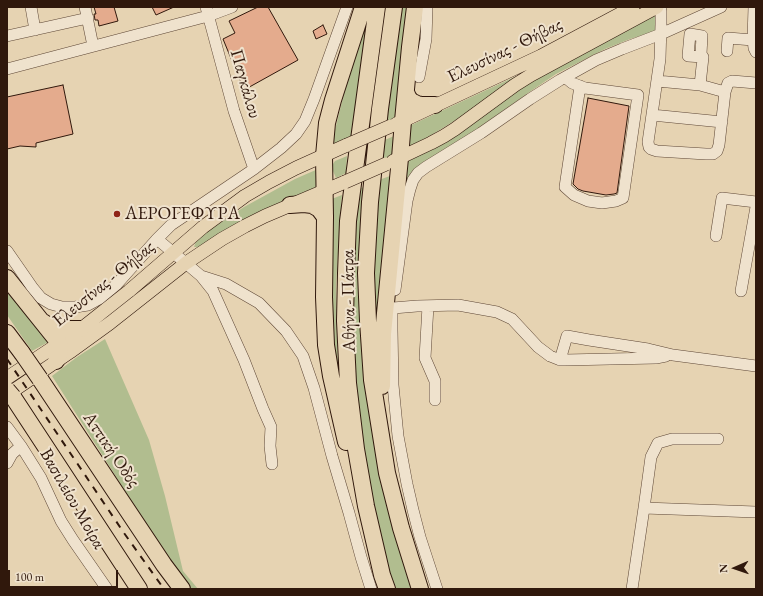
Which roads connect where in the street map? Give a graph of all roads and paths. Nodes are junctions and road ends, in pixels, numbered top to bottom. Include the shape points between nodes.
1 (31, 7) edge
2 (232, 7) edge
3 (347, 7) edge
4 (363, 7) edge
5 (378, 7) edge
6 (394, 7) edge
7 (415, 7) edge
8 (428, 7) edge
9 (658, 7) edge
10 (721, 7) edge
11 (754, 7) edge
12 (628, 9) edge
13 (86, 12) edge
14 (207, 12) edge
15 (35, 30) junction
16 (661, 34) junction
17 (7, 36) edge
18 (753, 40) junction
19 (93, 46) junction
20 (727, 51) dead end
21 (756, 52) edge
22 (699, 57) dead end
23 (7, 69) edge
24 (419, 77) dead end
25 (566, 78) junction
26 (657, 81) junction
27 (756, 83) edge
28 (697, 85) junction
29 (580, 86) junction
30 (406, 92) junction
31 (725, 92) junction
32 (435, 105) junction
33 (652, 115) junction
34 (722, 122) junction
35 (397, 123) junction
36 (632, 133) junction
37 (648, 135) junction
38 (324, 156) junction
39 (393, 161) junction
40 (254, 168) junction
41 (325, 190) junction
42 (756, 202) edge
43 (290, 205) junction
44 (756, 207) edge
45 (325, 217) junction
46 (716, 236) dead end
47 (157, 238) junction
48 (7, 251) edge
49 (173, 252) junction
50 (186, 263) junction
51 (201, 276) junction
52 (7, 278) edge
53 (741, 291) dead end
54 (428, 306) junction
55 (392, 308) junction
56 (43, 322) junction
57 (81, 329) junction
58 (7, 333) edge
59 (59, 344) junction
60 (673, 355) junction
61 (555, 358) junction
62 (56, 361) junction
63 (756, 366) edge
64 (7, 378) edge
65 (9, 394) edge
66 (435, 400) dead end
67 (7, 427) edge
68 (718, 439) dead end
69 (21, 446) junction
70 (382, 446) junction
71 (7, 463) edge
72 (272, 464) dead end
73 (644, 508) junction
74 (756, 512) edge
75 (384, 582) edge
76 (107, 589) edge
77 (139, 589) edge
78 (182, 589) edge
79 (371, 589) edge
80 (420, 589) edge
81 (438, 589) edge
82 (632, 589) edge

1 - 15 street
2 - 14 street
3 - 40 street via 314,99 296,134
4 - 38 highway via 326,126
5 - 75 highway, Αθήνα - Πάτρα via 350,208 345,314 348,383 356,449
6 - 70 highway, Αθήνα - Πάτρα via 374,163 367,254 370,362
7 - 30 highway
8 - 24 street via 426,39
9 - 16 street via 661,11
9 - 39 main road, Ελευσίνας - Θήβας via 549,65 515,85 444,136
10 - 16 street
11 - 18 street
12 - 32 main road, Ελευσίνας - Θήβας via 541,56
13 - 15 street
13 - 19 street
14 - 19 street
14 - 40 street, Παγκάλου via 234,111
15 - 17 street
16 - 25 street via 596,60
16 - 26 street
18 - 20 street via 728,38
18 - 21 street
19 - 23 street
22 - 28 street
25 - 29 street
25 - 55 street via 418,173 413,180 407,201
26 - 28 street
26 - 33 street
27 - 31 street via 732,81 728,83
28 - 31 street
29 - 36 street via 638,95
29 - 36 street via 565,187 569,191 581,199 595,203 622,198
30 - 32 highway via 411,101 417,104
30 - 35 highway
31 - 34 street
32 - 35 main road, Ελευσίνας - Θήβας
33 - 34 street
33 - 37 street
34 - 37 street via 719,145 713,154 657,151 649,147
35 - 38 main road, Ελευσίνας - Θήβας, bridge
35 - 39 highway
36 - 37 street
38 - 41 highway
38 - 49 main road, Ελευσίνας - Θήβας via 245,196
39 - 41 main road, Ελευσίνας - Θήβας, bridge
39 - 70 highway via 382,351
40 - 47 street via 171,225
41 - 43 main road, Ελευσίνας - Θήβας
41 - 45 highway
42 - 46 street via 722,198
43 - 45 highway via 312,205
43 - 50 main road, Ελευσίνας - Θήβας via 245,226
44 - 53 street
45 - 75 highway via 324,297 326,345 331,376 361,507
47 - 48 street via 116,285 88,305 75,307 50,304 41,298
47 - 49 street
49 - 50 street
49 - 57 main road, Ελευσίνας - Θήβας
50 - 51 street
50 - 62 main road, Ελευσίνας - Θήβας via 110,323
51 - 72 street via 213,290 271,427
51 - 79 street via 226,284 259,303 286,331 303,356
52 - 56 highway
54 - 55 street
54 - 61 street via 458,305 497,312 512,319 538,347
54 - 66 street via 425,358 435,381
55 - 81 street via 393,386 398,436 420,537
56 - 57 highway via 52,328
56 - 59 highway
57 - 59 main road, Ελευσίνας - Θήβας
58 - 78 highway, Αττική Οδός, bridge
59 - 62 highway via 60,352
59 - 64 main road, Ελευσίνας - Θήβας
60 - 61 street via 649,358
60 - 61 street via 567,336
60 - 63 street
62 - 65 main road, Ελευσίνας - Θήβας
65 - 77 highway
67 - 69 street, Βασιλείου Μοίρα
68 - 73 street via 672,439 658,443 651,457
69 - 71 street
69 - 76 street, Βασιλείου Μοίρα via 41,478 61,521
70 - 80 highway, Αθήνα - Πάτρα via 397,513
73 - 74 street
73 - 82 street

